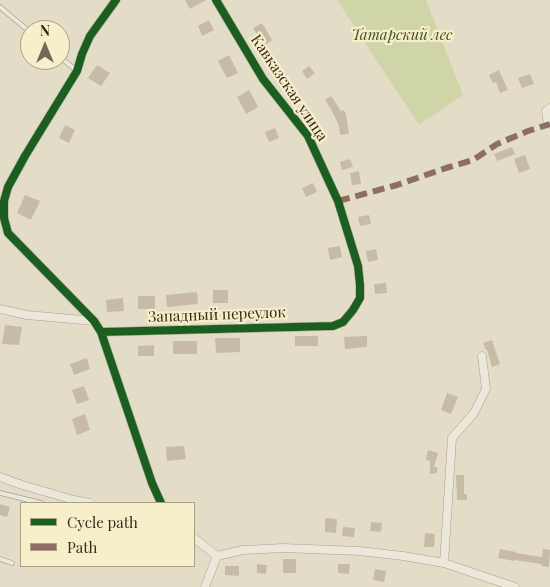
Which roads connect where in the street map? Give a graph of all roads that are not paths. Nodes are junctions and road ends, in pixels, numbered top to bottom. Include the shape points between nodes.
1 (116, 0) edge
2 (216, 0) edge
3 (0, 7) edge
4 (20, 24) edge
5 (70, 65) edge
6 (77, 71) junction
7 (550, 108) edge
8 (550, 124) edge
9 (4, 233) edge
10 (0, 308) edge
11 (94, 320) junction
12 (333, 326) joint
13 (101, 332) junction
14 (482, 356) dead end
15 (0, 477) edge
16 (0, 493) edge
17 (37, 502) edge
18 (85, 502) edge
19 (161, 502) edge
20 (195, 539) edge
21 (217, 556) junction
22 (0, 559) edge
23 (12, 563) dead end
24 (444, 563) junction
25 (205, 587) edge
26 (515, 587) edge

1 - 6 street via 90,36
2 - 12 street, Кавказская улица via 263,79 308,136 338,201 358,266 360,298 343,322
3 - 4 lane
5 - 6 lane
6 - 9 street via 8,187 4,201
7 - 8 street via 546,111
9 - 11 street
10 - 11 street via 27,315
11 - 13 street
12 - 13 street, Западный переулок
13 - 19 street
14 - 24 street via 486,389 474,413 452,438
15 - 18 street
16 - 17 lane
20 - 21 street
21 - 24 street via 243,550 283,548 359,551
21 - 25 street
22 - 23 lane
24 - 26 street

